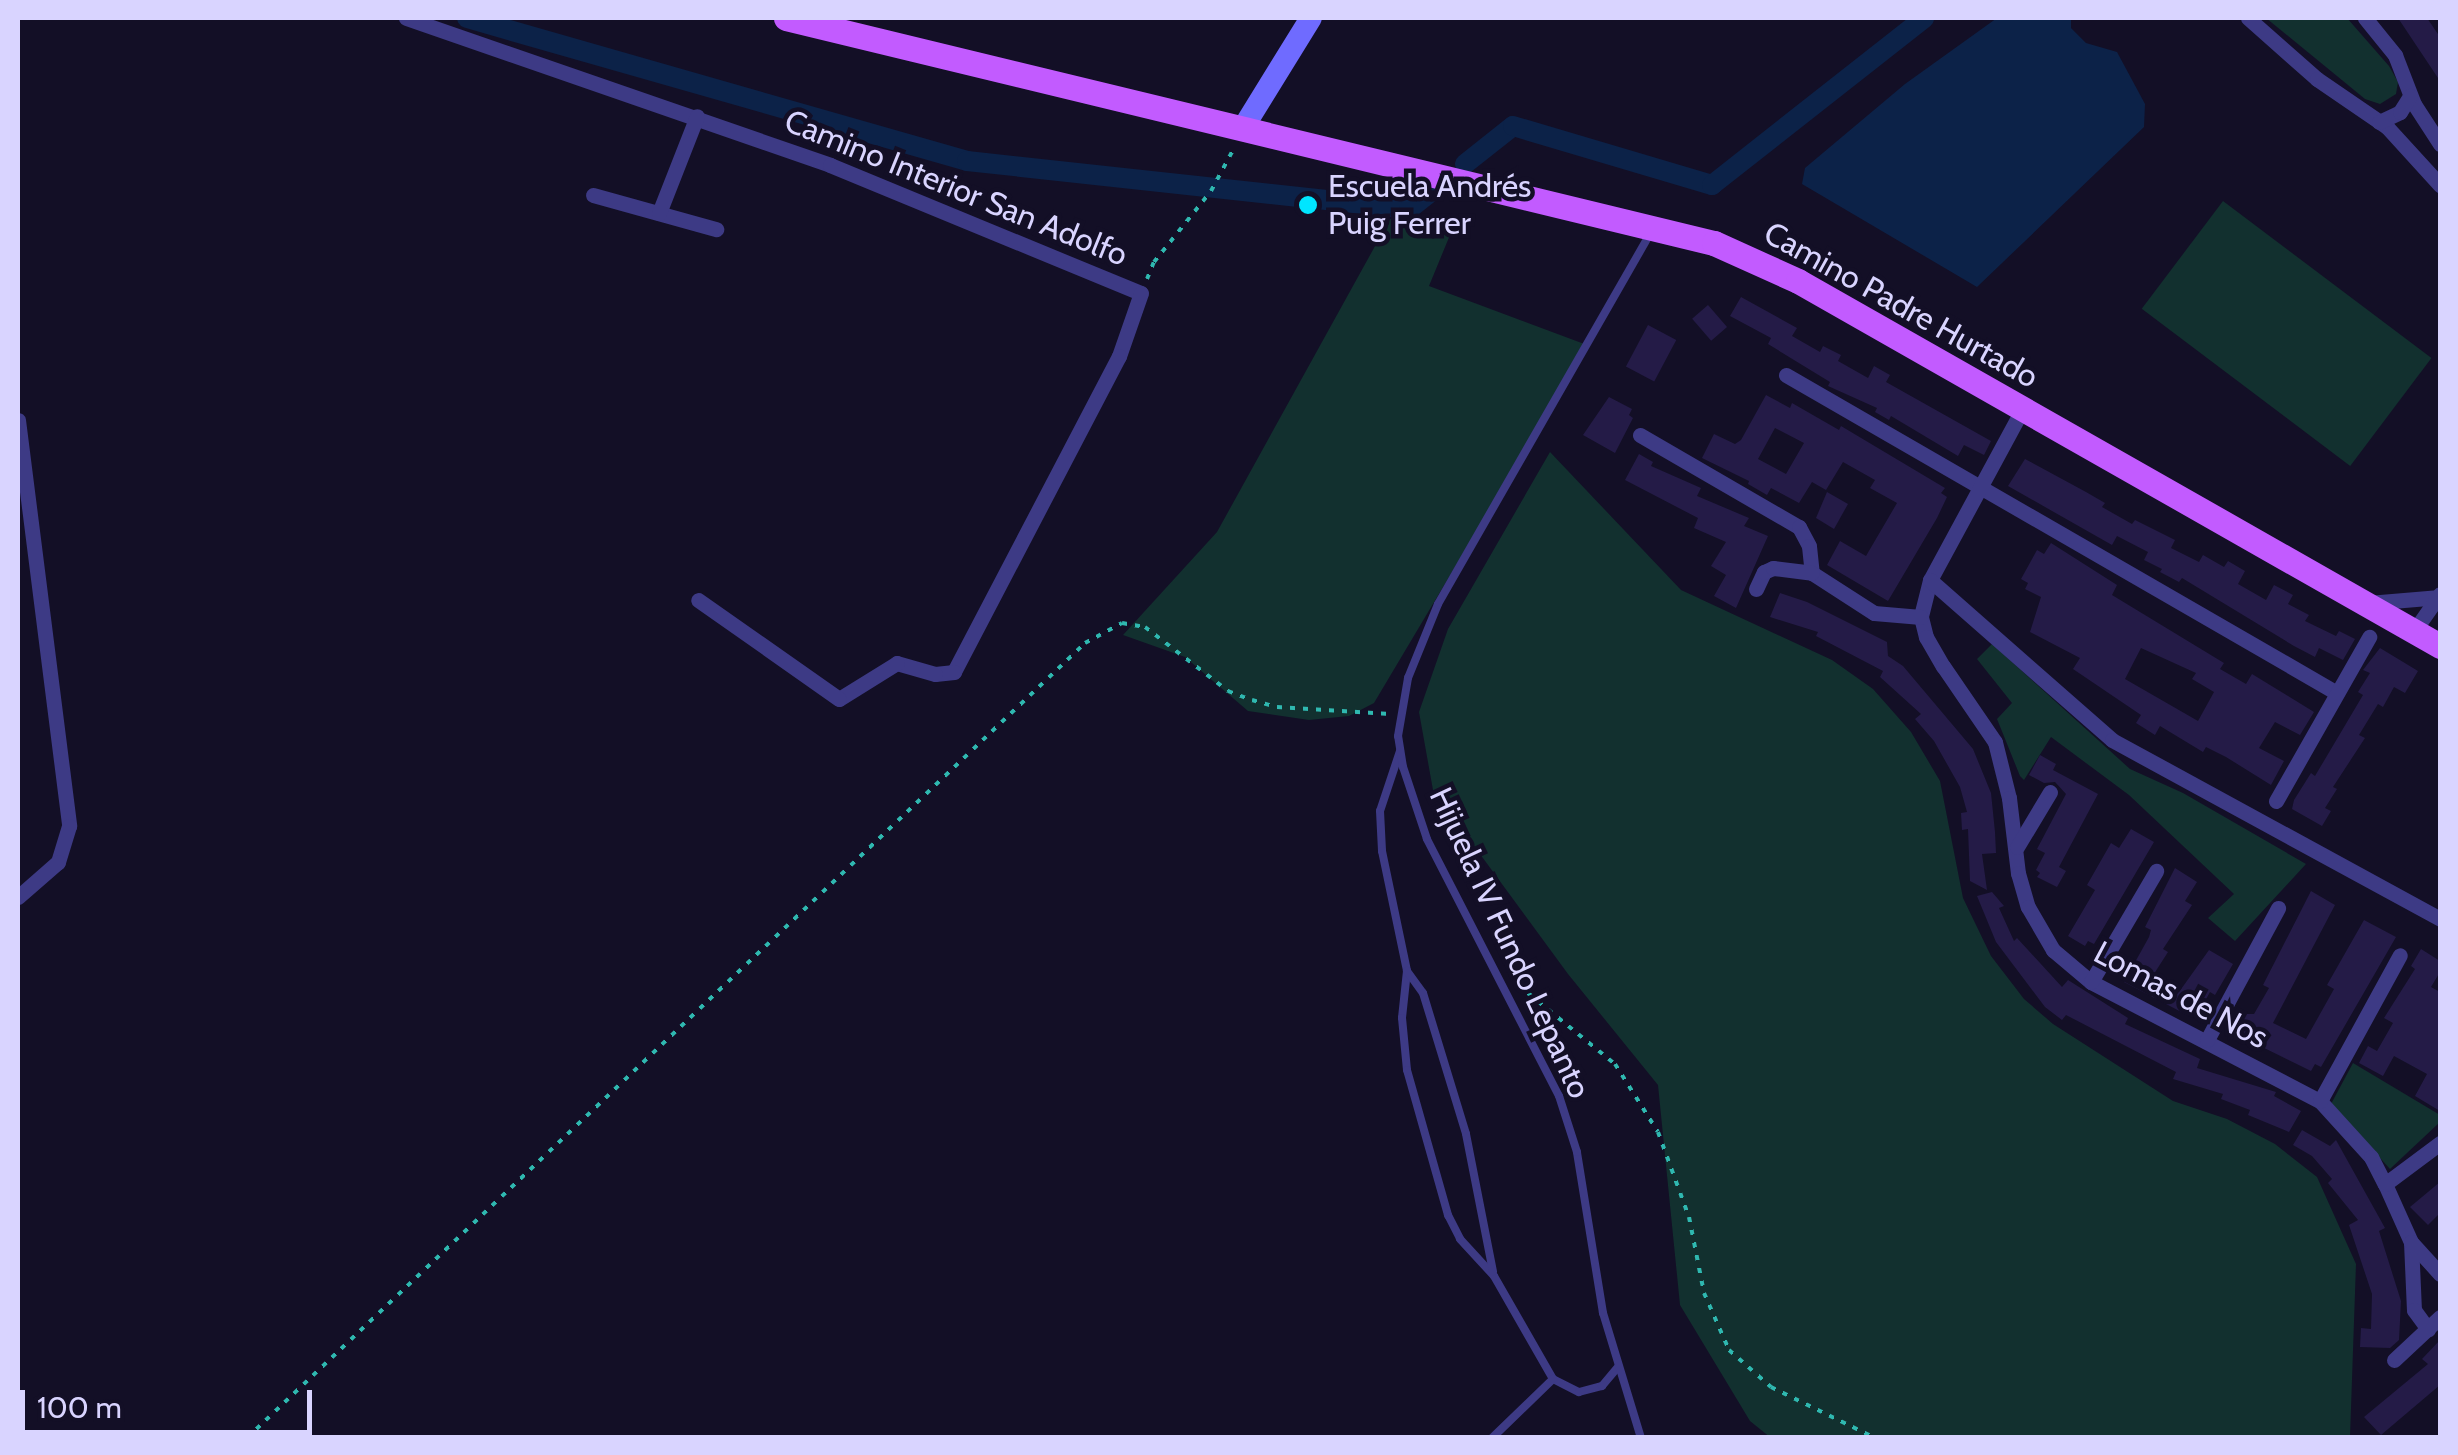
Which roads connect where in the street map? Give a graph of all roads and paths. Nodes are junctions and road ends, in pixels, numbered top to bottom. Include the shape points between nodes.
1 (406, 18) edge
2 (786, 18) edge
3 (1311, 18) edge
4 (2248, 18) edge
5 (2364, 18) edge
6 (2410, 96) junction
7 (697, 116) junction
8 (2380, 122) junction
9 (1244, 128) junction
10 (2440, 144) edge
11 (2440, 185) edge
12 (592, 195) dead end
13 (658, 213) junction
14 (1655, 226) junction
15 (716, 229) dead end
16 (1141, 293) junction
17 (1786, 375) dead end
18 (2022, 410) junction
19 (18, 420) edge
20 (1640, 435) dead end
21 (1982, 486) junction
22 (1812, 573) junction
23 (1930, 580) junction
24 (1756, 590) dead end
25 (2440, 596) edge
26 (698, 600) dead end
27 (2364, 604) junction
28 (1921, 617) junction
29 (2414, 631) junction
30 (2369, 638) dead end
31 (2440, 646) edge
32 (2337, 693) junction
33 (1400, 715) junction
34 (1400, 751) junction
35 (2050, 792) dead end
36 (2276, 801) dead end
37 (2016, 846) junction
38 (2156, 871) dead end
39 (18, 897) edge
40 (2278, 908) dead end
41 (2440, 919) edge
42 (2400, 955) dead end
43 (1492, 962) junction
44 (1407, 970) junction
45 (2091, 982) junction
46 (2208, 1040) junction
47 (2320, 1101) junction
48 (2440, 1143) edge
49 (2385, 1184) junction
50 (2411, 1242) junction
51 (2440, 1274) edge
52 (1494, 1276) junction
53 (2440, 1316) edge
54 (2428, 1328) junction
55 (2394, 1360) dead end
56 (1618, 1367) junction
57 (1553, 1379) junction
58 (247, 1438) edge
59 (1492, 1438) edge
60 (1641, 1438) edge
61 (1875, 1438) edge

1 - 7 street, Camino Interior San Adolfo
2 - 9 main road, Camino Padre Hurtado
3 - 9 main road
4 - 8 street via 2307,71
5 - 6 street via 2394,55
6 - 8 street via 2400,112
6 - 10 street
7 - 13 street
7 - 16 street, Camino Interior San Adolfo
8 - 11 street
9 - 14 main road, Camino Padre Hurtado
9 - 16 path via 1211,191 1154,262
12 - 13 street
13 - 15 street
14 - 18 main road, Camino Padre Hurtado via 1771,266
14 - 33 lane, Hijuela IV Fundo Lepanto via 1438,604
16 - 26 street, Camino Interior San Adolfo via 1119,356 954,672 897,663 839,699
17 - 21 street
18 - 21 street
18 - 27 main road, Camino Padre Hurtado
19 - 39 street via 68,826 58,862
20 - 22 street via 1799,527
21 - 23 street
21 - 32 street
22 - 24 street via 1774,568 1764,572
22 - 28 street via 1874,613
23 - 28 street
23 - 41 street via 2112,740
25 - 27 street
25 - 29 street
27 - 29 main road, Camino Padre Hurtado
28 - 37 street, Lomas de Nos via 1943,666 1995,742
29 - 31 main road, Camino Padre Hurtado
30 - 32 street
32 - 36 street
33 - 34 lane, Hijuela IV Fundo Lepanto
33 - 58 path via 1252,700 1228,691 1145,627 1122,623 1085,643
34 - 43 lane, Hijuela IV Fundo Lepanto via 1427,839
34 - 44 lane via 1380,811
35 - 37 street
37 - 45 street, Lomas de Nos via 2018,873 2038,928 2052,950
38 - 45 street
40 - 46 street
42 - 47 street
43 - 56 lane, Hijuela IV Fundo Lepanto via 1559,1096 1577,1152 1596,1279
43 - 61 path via 1615,1064 1658,1132 1689,1217 1704,1293 1729,1350 1771,1387
44 - 52 lane via 1423,992 1466,1134
44 - 52 lane via 1406,1070 1460,1239
45 - 46 street, Lomas de Nos
46 - 47 street, Lomas de Nos
47 - 49 street, Lomas de Nos via 2372,1157
48 - 49 street
49 - 50 street, Lomas de Nos
50 - 51 street
50 - 54 street, Lomas de Nos via 2414,1310
52 - 57 lane
53 - 54 street
54 - 55 street
56 - 57 lane via 1602,1386 1579,1392
56 - 60 lane, Hijuela IV Fundo Lepanto
57 - 59 lane

